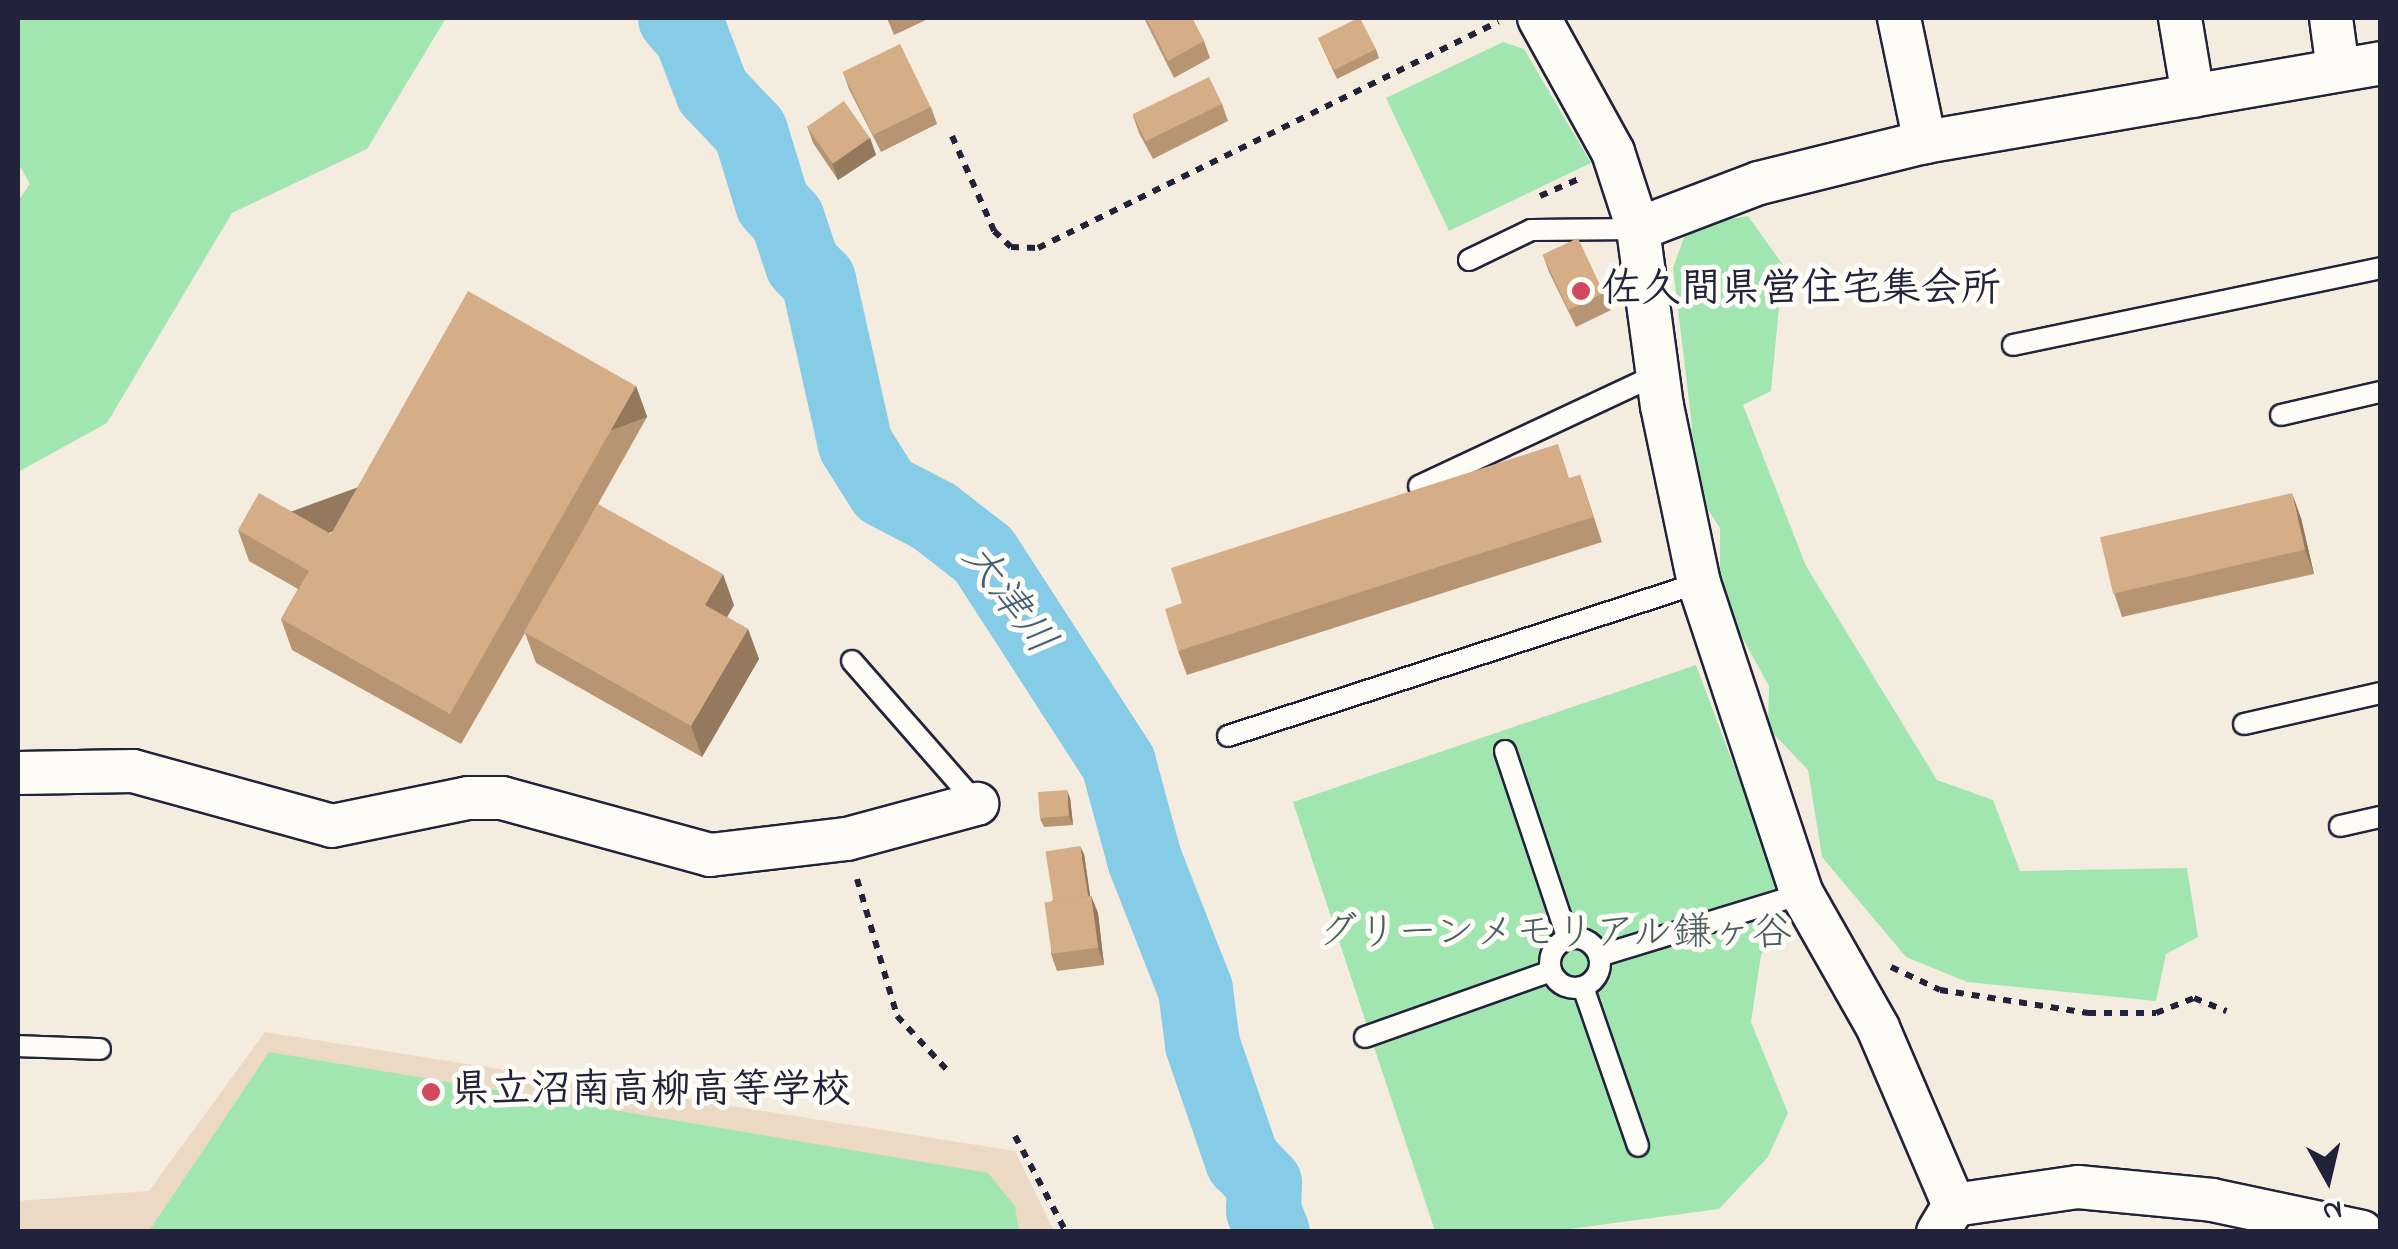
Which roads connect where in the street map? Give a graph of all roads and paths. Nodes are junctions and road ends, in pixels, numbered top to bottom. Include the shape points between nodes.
1 (1508, 18) edge
2 (1539, 18) edge
3 (1899, 18) edge
4 (2180, 18) edge
5 (2332, 18) edge
6 (2380, 63) edge
7 (2338, 70) junction
8 (2193, 96) junction
9 (952, 136) dead end
10 (1926, 142) junction
11 (1638, 229) junction
12 (1469, 260) dead end
13 (2380, 268) edge
14 (2013, 344) dead end
15 (1658, 374) junction
16 (2380, 392) edge
17 (2281, 415) dead end
18 (1419, 486) edge
19 (1698, 582) junction
20 (852, 661) dead end
21 (2380, 693) edge
22 (2244, 724) dead end
23 (1228, 736) dead end
24 (1505, 750) dead end
25 (18, 772) edge
26 (977, 804) joint
27 (2380, 817) edge
28 (2340, 826) dead end
29 (847, 839) junction
30 (1802, 894) junction
31 (1568, 939) junction
32 (1600, 956) junction
33 (1552, 971) junction
34 (1848, 976) junction
35 (1583, 987) junction
36 (2227, 1012) dead end
37 (1365, 1037) dead end
38 (18, 1046) edge
39 (100, 1049) dead end
40 (947, 1070) dead end
41 (1015, 1136) dead end
42 (1638, 1146) dead end
43 (1946, 1218) edge
44 (2232, 1220) edge
45 (1066, 1232) edge
46 (2362, 1232) edge

1 - 9 path via 1038,248 1011,247 994,231
2 - 11 street via 1613,152
3 - 10 street
4 - 8 street
5 - 7 street
6 - 7 street
7 - 8 street
8 - 10 street
10 - 11 street via 1759,183
11 - 12 lane via 1531,230
11 - 15 street
13 - 14 lane
15 - 18 lane
15 - 19 street
16 - 17 lane
19 - 23 lane
19 - 30 street
20 - 26 lane
21 - 22 lane
24 - 31 lane
25 - 29 street via 134,771 332,826 468,798 502,798 710,854
26 - 29 street
27 - 28 lane
29 - 40 path via 897,1016
30 - 32 lane
30 - 34 street
31 - 32 lane via 1581,939
31 - 33 lane via 1551,958
32 - 35 lane via 1600,969
33 - 35 lane via 1558,982
33 - 37 lane
34 - 36 path via 1884,963 1940,990 2088,1012 2156,1013 2194,998
34 - 43 street
35 - 42 lane
38 - 39 lane
41 - 45 path
43 - 44 street via 2078,1187 2212,1200
44 - 46 street

